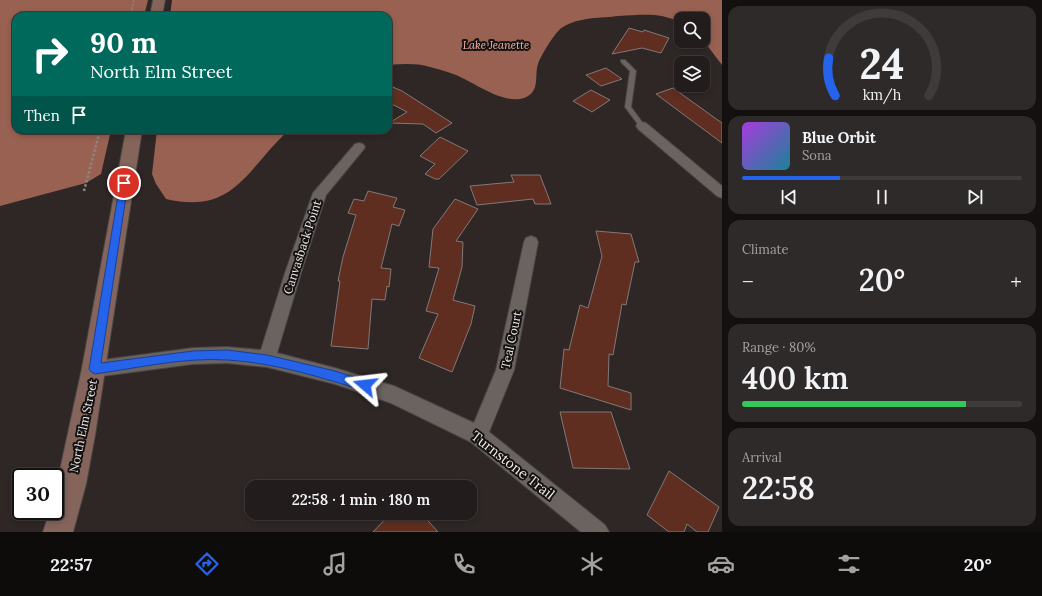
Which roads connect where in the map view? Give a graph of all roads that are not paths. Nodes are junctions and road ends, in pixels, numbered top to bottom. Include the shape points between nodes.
1 (159, 0) edge
2 (157, 12) edge
3 (623, 61) dead end
4 (642, 126) joint
5 (133, 134) edge
6 (359, 147) dead end
7 (722, 193) edge
8 (531, 242) dead end
9 (267, 360) junction
10 (95, 369) junction
11 (478, 435) junction
12 (58, 532) edge
13 (598, 532) edge

1 - 2 main road
3 - 4 lane via 633,71 628,107
4 - 7 street
5 - 10 main road, North Elm Street
6 - 9 street, Canvasback Point via 320,193
8 - 11 street, Teal Court via 506,370
9 - 10 street, Turnstone Trail via 227,355 193,356
9 - 11 street, Turnstone Trail via 335,376 394,395
10 - 12 main road, North Elm Street via 80,447
11 - 13 street, Turnstone Trail

